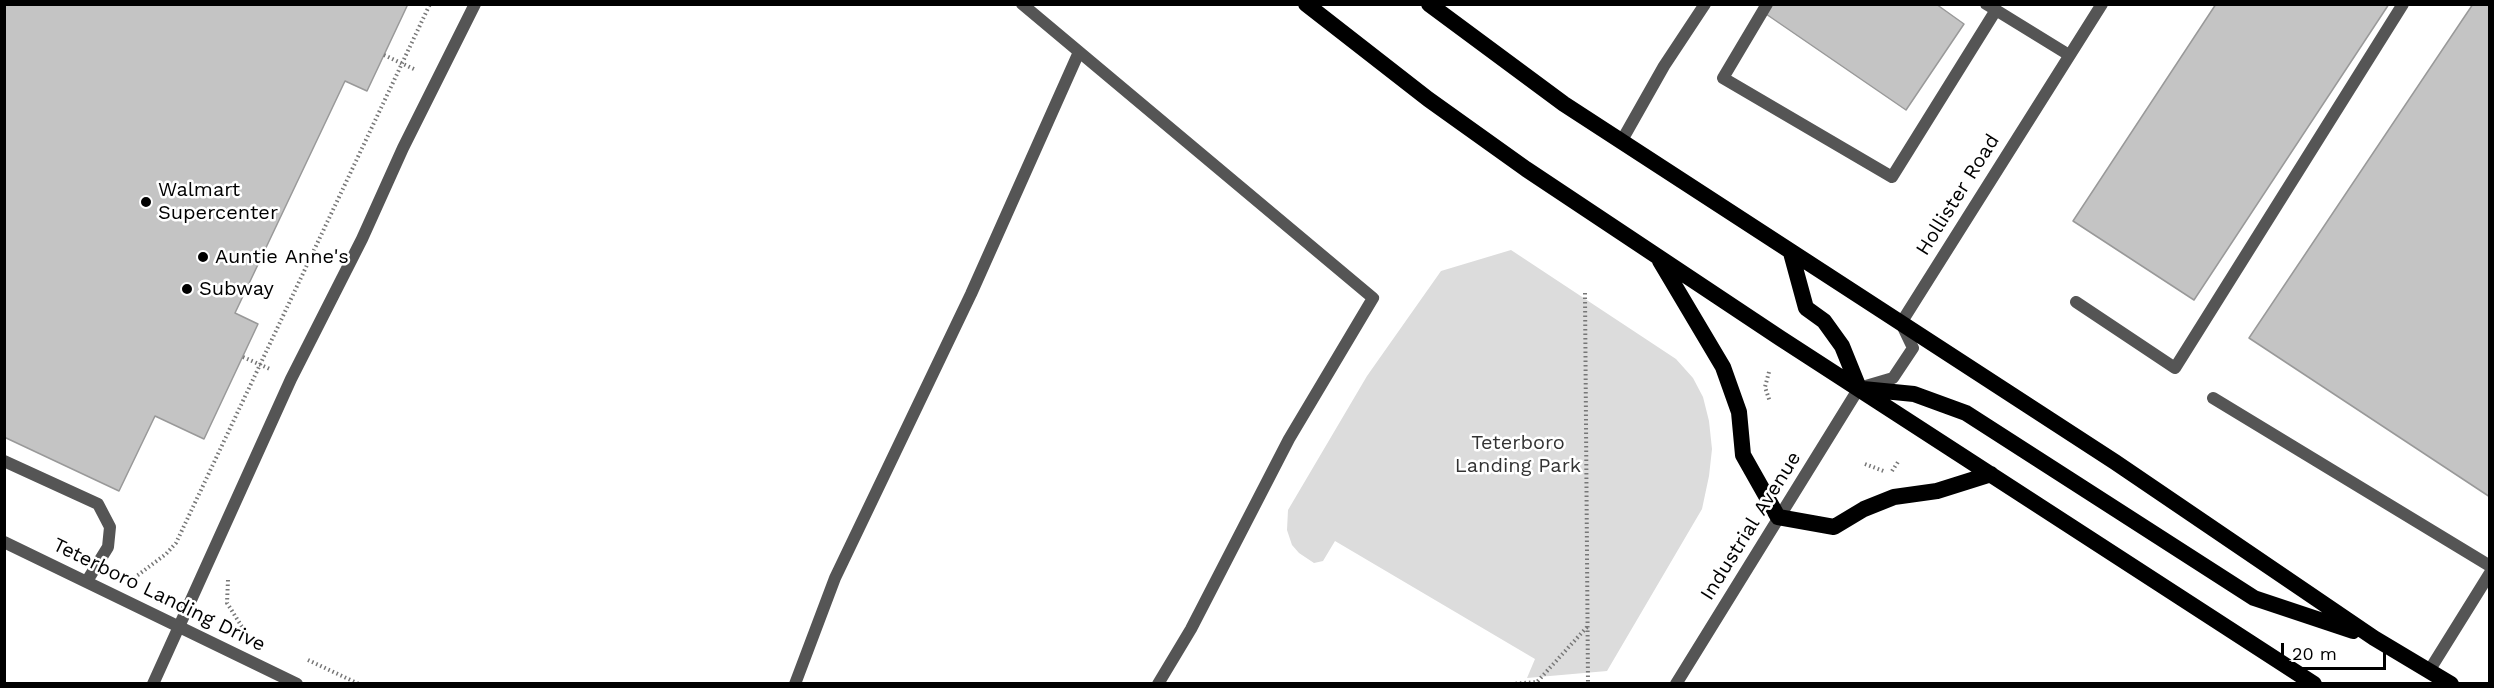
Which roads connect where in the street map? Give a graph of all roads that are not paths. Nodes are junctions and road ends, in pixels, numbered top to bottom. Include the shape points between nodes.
1 (475, 4) edge
2 (1022, 4) edge
3 (1306, 4) edge
4 (1429, 4) edge
5 (1705, 4) edge
6 (1767, 4) edge
7 (2102, 4) edge
8 (2403, 4) edge
9 (1991, 8) edge
10 (1079, 52) junction
11 (2069, 55) junction
12 (1621, 141) junction
13 (1791, 253) junction
14 (1658, 258) junction
15 (2076, 302) dead end
16 (1901, 323) junction
17 (1859, 388) junction
18 (2213, 398) dead end
19 (4, 461) edge
20 (1990, 474) junction
21 (1778, 517) junction
22 (4, 542) edge
23 (2490, 566) edge
24 (2490, 573) edge
25 (87, 581) junction
26 (178, 628) junction
27 (2374, 638) junction
28 (2429, 671) junction
29 (153, 684) edge
30 (297, 684) edge
31 (795, 684) edge
32 (1158, 684) edge
33 (1676, 684) edge
34 (2314, 684) edge
35 (2451, 684) edge

1 - 26 street via 291,379
2 - 10 street
3 - 14 highway via 1481,137
4 - 12 highway
5 - 12 street
6 - 9 street via 1723,78 1892,177
7 - 11 street, Hollister Road
8 - 15 street via 2175,368
9 - 11 street
10 - 31 street via 971,294 835,578
10 - 32 street via 1373,298 1289,439 1191,629
11 - 16 street, Hollister Road
12 - 13 highway
13 - 16 highway
13 - 17 highway via 1806,308 1824,321 1842,346
14 - 17 highway
14 - 21 highway via 1723,368 1738,412 1743,455
16 - 17 street via 1913,348 1893,378
16 - 27 highway
17 - 20 highway
17 - 21 street, Industrial Avenue
17 - 27 highway via 1914,394 1966,413 2254,598
18 - 23 street
19 - 25 street via 98,504 110,527 108,547
20 - 21 highway via 1937,491 1894,497 1834,527
20 - 34 highway
21 - 33 street, Industrial Avenue
22 - 25 street, Teterboro Landing Drive
24 - 28 street
25 - 26 street, Teterboro Landing Drive
26 - 29 street
26 - 30 street, Teterboro Landing Drive
27 - 28 highway
28 - 35 highway

